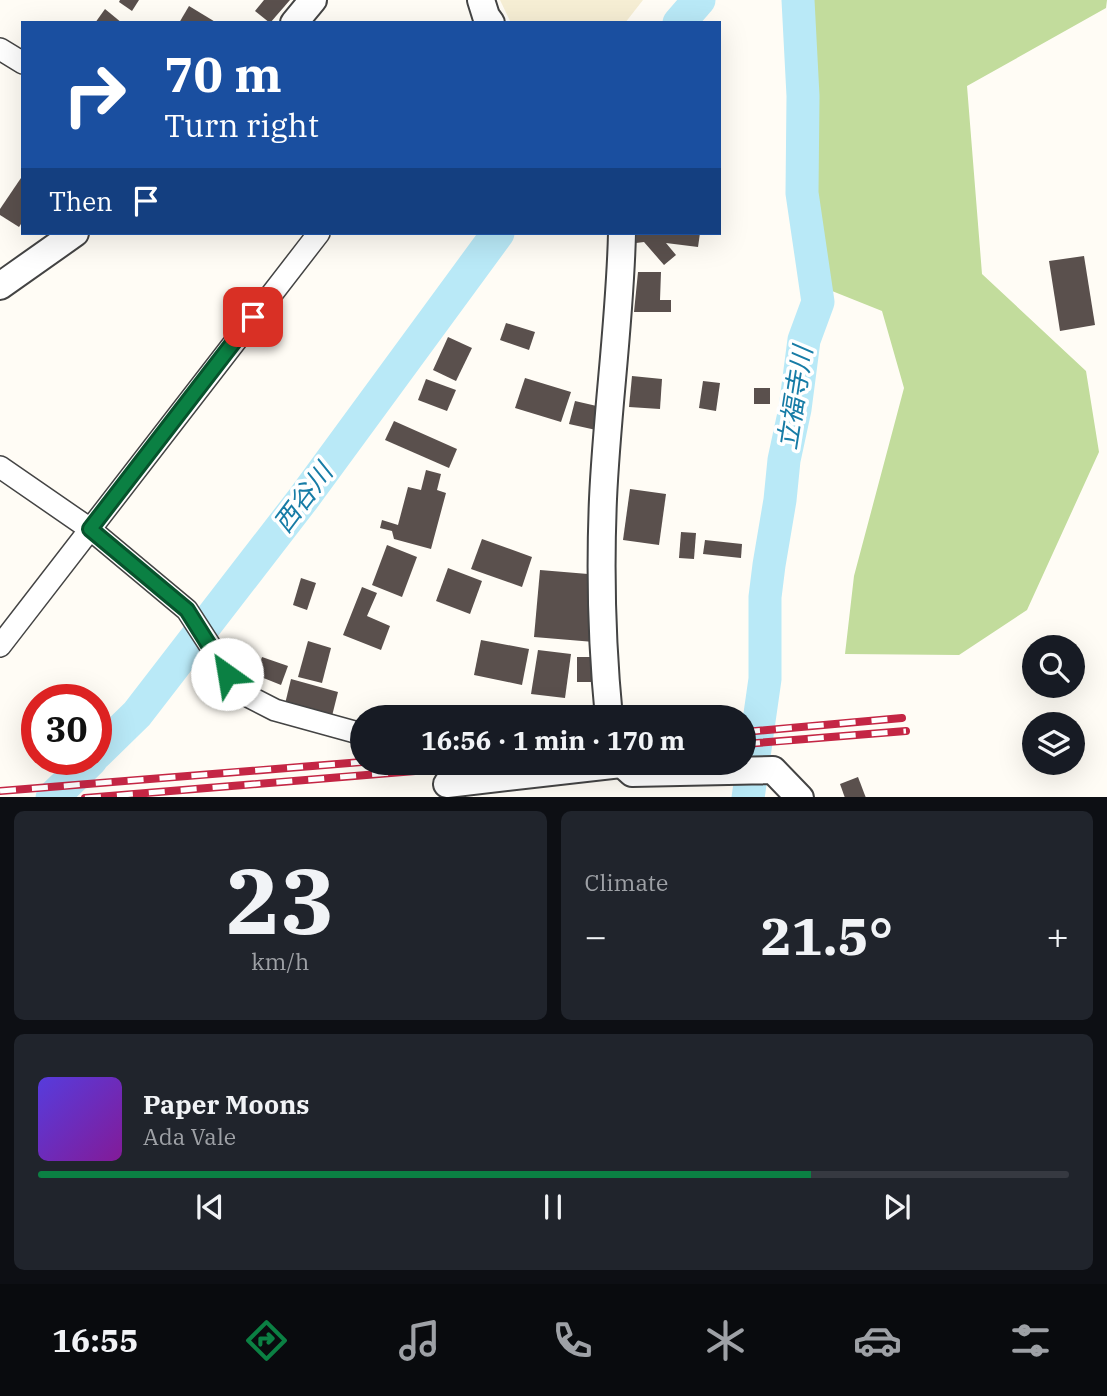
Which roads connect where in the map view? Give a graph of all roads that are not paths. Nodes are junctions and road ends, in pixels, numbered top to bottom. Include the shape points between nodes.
1 (313, 0) edge
2 (296, 21) edge
3 (0, 49) edge
4 (21, 62) edge
5 (72, 235) edge
6 (316, 235) edge
7 (622, 235) edge
8 (0, 286) edge
9 (0, 467) edge
10 (90, 529) junction
11 (0, 646) edge
12 (608, 705) edge
13 (350, 731) edge
14 (756, 770) edge
15 (505, 775) edge
16 (447, 781) edge
17 (800, 797) edge

1 - 2 street
3 - 4 street
5 - 8 street
6 - 10 street
7 - 12 street via 603,500
9 - 10 street
10 - 11 street
10 - 13 street via 187,610 240,692 275,710
14 - 17 street via 773,770
15 - 16 street

